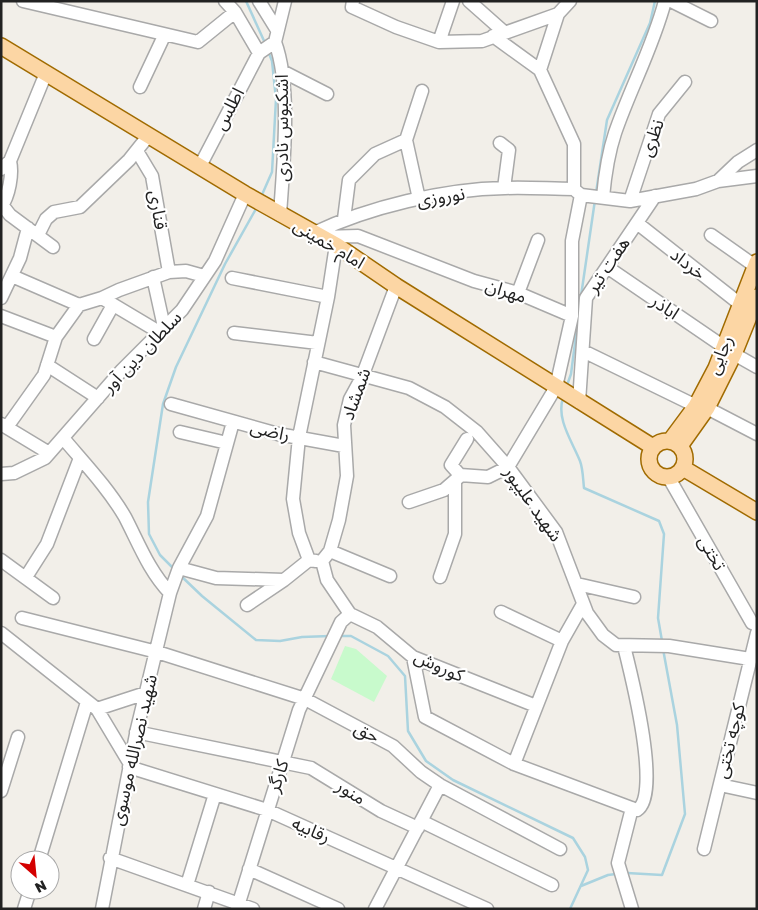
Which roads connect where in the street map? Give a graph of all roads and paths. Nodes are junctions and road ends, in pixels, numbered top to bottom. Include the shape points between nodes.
1 (23, 1) edge
2 (225, 1) edge
3 (259, 1) edge
4 (285, 1) edge
5 (353, 1) edge
6 (453, 1) edge
7 (469, 1) edge
8 (570, 1) edge
9 (665, 1) edge
10 (671, 1) edge
11 (235, 12) junction
12 (558, 14) junction
13 (711, 21) dead end
14 (498, 34) junction
15 (164, 36) junction
16 (276, 36) junction
17 (439, 42) junction
18 (1, 46) edge
19 (259, 52) junction
20 (540, 70) junction
21 (282, 71) junction
22 (46, 73) junction
23 (685, 82) dead end
24 (140, 87) dead end
25 (422, 92) dead end
26 (327, 94) dead end
27 (149, 135) junction
28 (406, 140) junction
29 (500, 143) dead end
30 (757, 150) edge
31 (137, 151) junction
32 (5, 165) edge
33 (200, 166) junction
34 (757, 176) edge
35 (718, 181) junction
36 (504, 188) junction
37 (587, 194) junction
38 (655, 196) junction
39 (250, 197) junction
40 (419, 199) junction
41 (630, 201) junction
42 (2, 207) edge
43 (275, 211) junction
44 (344, 219) junction
45 (637, 223) junction
46 (32, 231) junction
47 (711, 235) dead end
48 (324, 239) junction
49 (538, 240) dead end
50 (53, 246) dead end
51 (756, 264) edge
52 (607, 267) junction
53 (169, 272) junction
54 (12, 276) junction
55 (204, 276) junction
56 (153, 277) junction
57 (232, 278) dead end
58 (396, 286) junction
59 (518, 293) junction
60 (328, 297) junction
61 (1, 298) edge
62 (102, 298) junction
63 (756, 300) edge
64 (740, 304) junction
65 (79, 305) junction
66 (114, 305) junction
67 (1, 316) edge
68 (572, 316) junction
69 (162, 330) junction
70 (234, 333) dead end
71 (56, 337) junction
72 (94, 339) dead end
73 (318, 343) junction
74 (729, 350) junction
75 (582, 351) junction
76 (314, 362) junction
77 (47, 365) junction
78 (757, 367) edge
79 (362, 376) junction
80 (566, 393) junction
81 (98, 398) junction
82 (170, 404) dead end
83 (702, 407) junction
84 (233, 422) junction
85 (4, 426) edge
86 (180, 432) dead end
87 (757, 434) edge
88 (299, 437) junction
89 (63, 438) junction
90 (467, 439) dead end
91 (227, 443) junction
92 (675, 444) junction
93 (344, 446) junction
94 (653, 447) junction
95 (49, 453) junction
96 (80, 458) junction
97 (508, 467) junction
98 (683, 468) junction
99 (1, 474) edge
100 (669, 478) junction
101 (457, 479) junction
102 (410, 502) dead end
103 (757, 512) edge
104 (320, 558) junction
105 (1, 560) edge
106 (180, 568) junction
107 (390, 576) dead end
108 (26, 577) junction
109 (440, 577) dead end
110 (284, 580) junction
111 (577, 584) junction
112 (170, 593) junction
113 (634, 597) dead end
114 (53, 598) dead end
115 (583, 604) junction
116 (247, 605) dead end
117 (501, 612) dead end
118 (22, 618) dead end
119 (346, 618) junction
120 (757, 625) edge
121 (1, 633) edge
122 (757, 633) edge
123 (562, 641) junction
124 (624, 646) junction
125 (157, 652) junction
126 (413, 657) junction
127 (750, 659) junction
128 (751, 684) edge
129 (146, 693) junction
130 (305, 699) junction
131 (92, 705) junction
132 (536, 706) junction
133 (136, 732) junction
134 (18, 737) dead end
135 (282, 763) junction
136 (514, 764) junction
137 (129, 765) junction
138 (440, 785) junction
139 (720, 785) junction
140 (1, 791) edge
141 (757, 793) edge
142 (214, 794) junction
143 (632, 808) junction
144 (267, 810) junction
145 (420, 825) junction
146 (560, 849) dead end
147 (704, 849) dead end
148 (42, 850) edge
149 (110, 858) junction
150 (397, 868) junction
151 (249, 869) junction
152 (187, 885) junction
153 (552, 885) dead end
154 (209, 892) junction
155 (238, 906) edge
156 (102, 909) edge
157 (204, 909) edge
158 (253, 909) edge
159 (338, 909) edge
160 (375, 909) edge
161 (487, 909) edge
162 (632, 909) edge

1 - 15 street
2 - 11 street
3 - 16 street
4 - 16 street
5 - 17 street via 352,7
6 - 17 street
7 - 14 street
8 - 12 street
9 - 37 street via 656,34 615,133 606,165
10 - 13 street
11 - 15 street via 198,42
11 - 19 street
12 - 14 street
12 - 20 street
14 - 17 street via 482,41
14 - 20 street
15 - 24 street
16 - 19 street
16 - 21 street, اشکبوس نادری
18 - 22 main road, امام خمینی
19 - 33 street, اطلس
20 - 37 street via 574,144
21 - 26 street
21 - 43 street, اشکبوس نادری via 285,144
22 - 27 main road, امام خمینی
22 - 32 street
23 - 41 street, نظری via 660,114
25 - 28 street
27 - 31 street
27 - 33 main road, امام خمینی
28 - 40 street
28 - 44 street via 375,154 349,180
29 - 36 street via 509,150
30 - 35 street
31 - 46 street via 80,207 54,212
31 - 53 street, قناری via 152,176
32 - 42 street via 12,168
33 - 39 main road, امام خمینی
34 - 35 street
35 - 38 street, نوروزی via 696,189
36 - 37 street, نوروزی
36 - 40 street, نوروزی
37 - 41 street, نوروزی
37 - 68 street via 572,241
38 - 41 street, نوروزی
38 - 45 street, هفت تیر
39 - 43 main road, امام خمینی
39 - 55 street, سلطان دین آور
40 - 44 street, نوروزی
42 - 46 street
43 - 48 main road, امام خمینی
44 - 48 street, نوروزی
45 - 52 street, هفت تیر
45 - 64 street, خرداد
46 - 50 street
46 - 54 street
47 - 51 street
48 - 58 main road, امام خمینی
48 - 59 street, مهران via 358,236 474,281
48 - 60 street, راضی
49 - 59 street
51 - 64 main road, رجایی
52 - 74 street, اباذر
52 - 75 street, هفت تیر via 586,298
53 - 55 street
53 - 56 street
54 - 61 street
54 - 65 street
55 - 69 street, سلطان دین آور via 182,310
56 - 62 street
56 - 69 street
57 - 60 street
58 - 79 street, شمشاد
58 - 80 main road, امام خمینی
59 - 68 street, مهران
60 - 73 street, راضی
62 - 65 street
62 - 66 street
63 - 74 main road, رجایی
64 - 74 main road, رجایی
65 - 71 street
66 - 69 street
66 - 72 street
67 - 71 street
68 - 80 street
69 - 81 street, سلطان دین آور
70 - 73 street
71 - 77 street
73 - 76 street, راضی
74 - 78 street, اباذر
74 - 83 main road, رجایی
75 - 80 street, هفت تیر
75 - 83 street
76 - 79 street, شهید علیپور
76 - 88 street, راضی
77 - 81 street
77 - 85 street via 44,375
79 - 93 street, شمشاد via 350,399
79 - 97 street, شهید علیپور via 409,388 445,407 477,432
80 - 94 main road, امام خمینی
80 - 97 street
81 - 89 street, سلطان دین آور
82 - 84 street
83 - 87 street
83 - 92 main road, رجایی
84 - 88 street, راضی
84 - 91 street, راضی
85 - 95 street
86 - 91 street
88 - 93 street
88 - 104 street via 293,499 299,533
89 - 95 street, سلطان دین آور
89 - 96 street
90 - 101 street via 451,465
91 - 106 street, راضی via 207,516
92 - 94 main road via 658,443
92 - 98 main road via 685,457
93 - 104 street, شمشاد via 346,476 340,520
94 - 100 main road via 649,465 656,475
95 - 99 street, سلطان دین آور via 14,473
96 - 108 street via 47,544
96 - 112 street via 101,481 160,582
97 - 101 street via 488,477
97 - 111 street, شهید علیپور via 556,532
98 - 100 main road
98 - 103 main road
100 - 120 street, تختی via 752,623
101 - 102 street via 444,490
101 - 109 street via 455,534
104 - 107 street
104 - 110 street
104 - 119 street
105 - 108 street
106 - 110 street via 216,578
106 - 112 street, راضی
108 - 114 street
110 - 116 street
111 - 113 street
111 - 115 street, شهید علیپور
112 - 125 street, شهید نصرالله موسوی
115 - 123 street
115 - 124 street, شهید علیپور via 603,635 616,645
117 - 123 street
118 - 125 street, حق
119 - 126 street, کوروش via 377,627
119 - 130 street, کارگر
121 - 131 street
122 - 127 street, کوچه تختی
123 - 132 street
124 - 127 street, شهید علیپور via 669,646
124 - 143 street via 646,748 646,798 643,807
125 - 129 street, شهید نصرالله موسوی
125 - 130 street, حق
126 - 132 street, کوروش
126 - 136 street via 426,717
127 - 128 street, کوچه تختی
128 - 139 street, کوچه تختی
129 - 131 street
129 - 133 street, شهید نصرالله موسوی
130 - 135 street, کارگر
130 - 138 street, حق via 393,746
131 - 137 street
131 - 148 street
132 - 136 street
133 - 135 street, منور
133 - 137 street, شهید نصرالله موسوی
134 - 140 street
135 - 144 street, کارگر
135 - 145 street, منور via 311,768 381,810
136 - 143 street
137 - 142 street, رقابیه
137 - 149 street, شهید نصرالله موسوی
138 - 145 street
138 - 146 street, حق
139 - 141 street
139 - 147 street, کوچه تختی
142 - 144 street, رقابیه
142 - 152 street
143 - 162 street via 618,862
144 - 150 street, رقابیه
144 - 151 street, کارگر
145 - 150 street
145 - 153 street, منور
149 - 152 street
149 - 156 street, شهید نصرالله موسوی
150 - 160 street
150 - 161 street, رقابیه
151 - 155 street, کارگر
151 - 159 street
152 - 154 street
154 - 155 street
154 - 157 street
155 - 158 street

